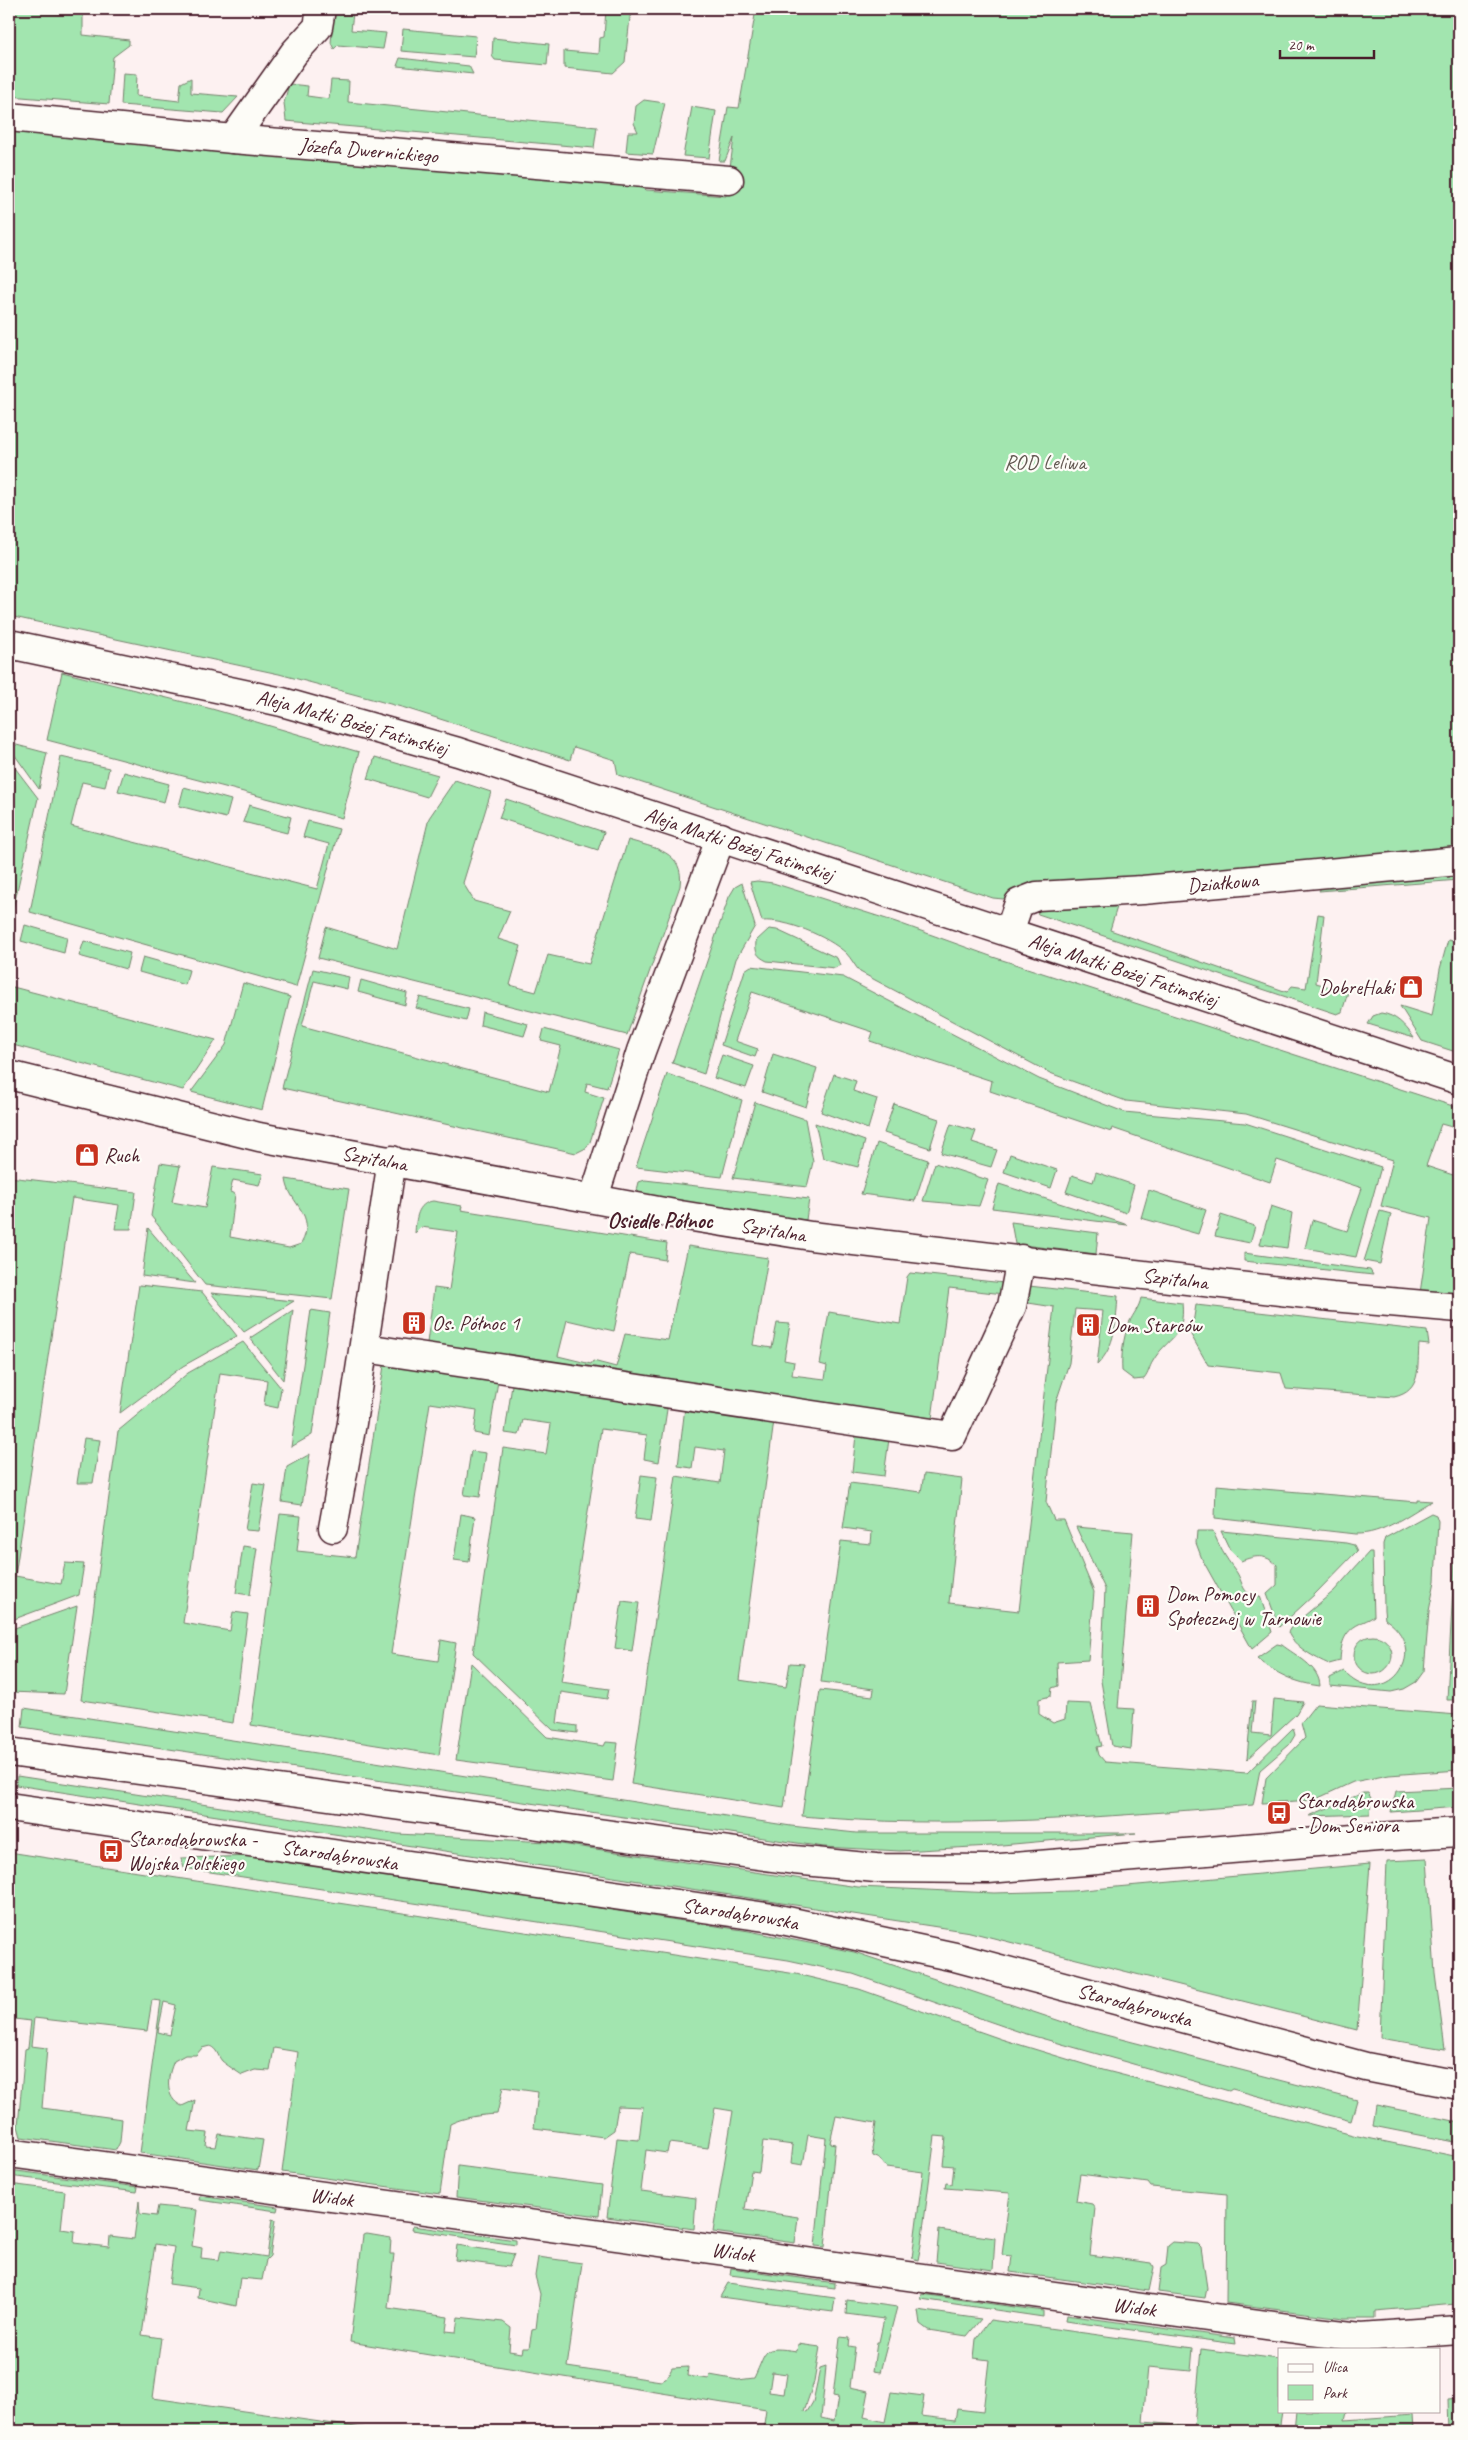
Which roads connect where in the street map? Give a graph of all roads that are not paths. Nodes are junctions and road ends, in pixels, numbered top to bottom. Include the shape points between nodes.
1 (321, 9) edge
2 (9, 117) edge
3 (233, 139) junction
4 (728, 180) dead end
5 (9, 644) edge
6 (721, 837) junction
7 (1459, 861) edge
8 (1009, 932) junction
9 (9, 1075) edge
10 (1459, 1080) edge
11 (392, 1160) junction
12 (594, 1197) junction
13 (1021, 1259) junction
14 (1459, 1308) edge
15 (365, 1348) junction
16 (333, 1528) dead end
17 (9, 1752) edge
18 (9, 1807) edge
19 (1459, 1832) edge
20 (1459, 2085) edge
21 (9, 2153) edge
22 (1459, 2330) edge

1 - 3 street via 318,28 294,53
2 - 3 street, Józefa Dwernickiego
3 - 4 street, Józefa Dwernickiego
5 - 6 street, Aleja Matki Bożej Fatimskiej via 282,702 458,752
6 - 8 street, Aleja Matki Bożej Fatimskiej
6 - 12 street via 641,1052
7 - 8 street, Działkowa via 1143,890 1036,896 1019,903
8 - 10 street, Aleja Matki Bożej Fatimskiej
9 - 11 street, Szpitalna via 259,1137
11 - 12 street, Szpitalna
11 - 15 street
12 - 13 street, Szpitalna via 680,1215 811,1236
13 - 14 street, Szpitalna
13 - 15 street via 1012,1306 952,1436
15 - 16 street
17 - 19 street via 794,1860 876,1868 988,1869
18 - 20 street, Starodąbrowska via 773,1918 955,1957 1366,2067
21 - 22 street, Widok via 1310,2332 1361,2337

